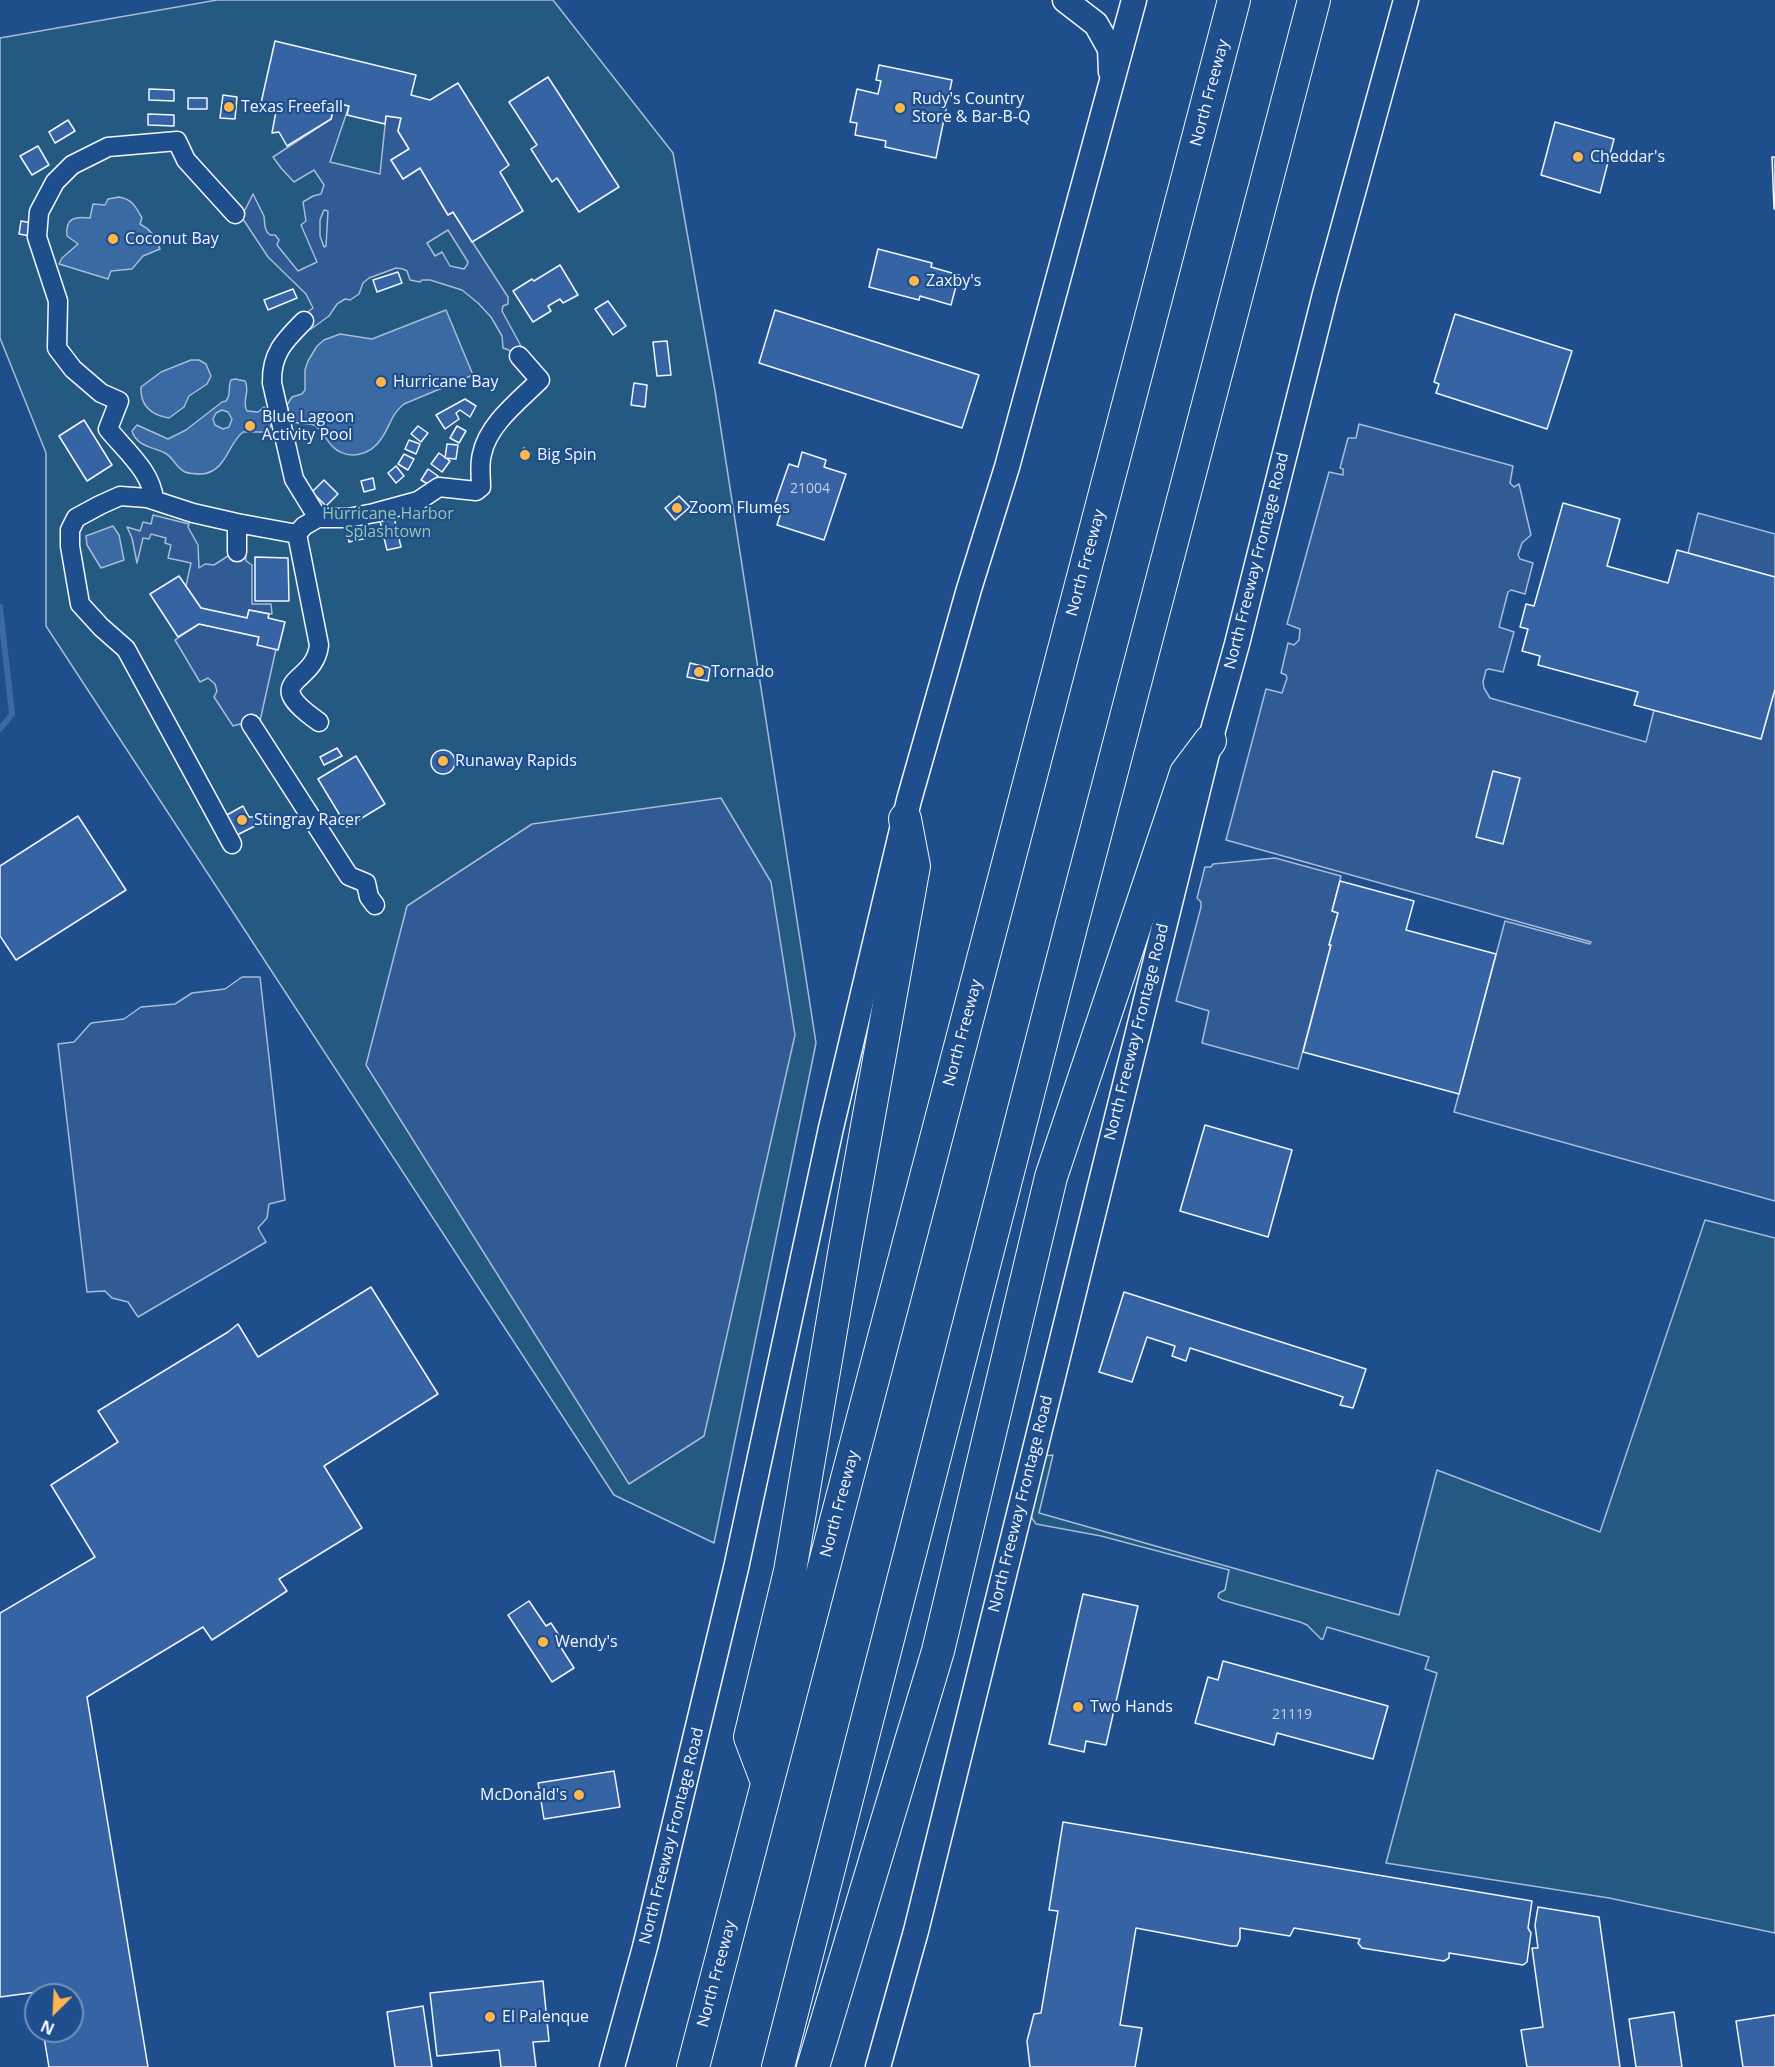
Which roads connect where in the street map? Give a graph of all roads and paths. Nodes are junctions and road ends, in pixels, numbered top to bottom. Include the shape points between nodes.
1 (1065, 0) edge
2 (1134, 0) edge
3 (1234, 0) edge
4 (1314, 0) edge
5 (1421, 0) edge
6 (1403, 9) edge
7 (1112, 82) junction
8 (235, 214) dead end
9 (304, 321) dead end
10 (519, 356) dead end
11 (154, 500) junction
12 (318, 518) junction
13 (237, 523) junction
14 (297, 534) junction
15 (237, 552) dead end
16 (319, 722) dead end
17 (251, 724) dead end
18 (1210, 741) junction
19 (905, 819) junction
20 (232, 843) dead end
21 (375, 905) dead end
22 (767, 1782) junction
23 (612, 2067) edge
24 (693, 2067) edge
25 (778, 2067) edge
26 (813, 2067) edge
27 (878, 2067) edge

1 - 7 main road via 1096,24 1110,49
2 - 7 main road, North Freeway Frontage Road
3 - 22 highway, North Freeway
4 - 25 highway
5 - 6 main road
6 - 18 main road, North Freeway Frontage Road
7 - 19 main road, North Freeway Frontage Road via 1007,468 966,598
8 - 11 street via 186,160 177,141 108,147 72,165 55,182 39,212 37,237 58,301 57,348 73,369 101,393 119,401 108,429 136,461 153,489
9 - 12 street via 281,346 272,366 276,403 294,479
10 - 12 street via 540,380 489,436 482,454 481,487 476,491 440,487 418,501 374,513
11 - 13 street
11 - 20 street via 120,496 76,518 70,530 70,546 80,604 126,649
12 - 14 street
13 - 14 street
13 - 15 street
14 - 16 street via 319,645 312,667 296,678 291,695 298,706
17 - 21 street via 349,876 366,883
18 - 26 highway via 1186,773 1051,1177 938,1650
18 - 27 main road, North Freeway Frontage Road via 916,1931
19 - 22 highway via 914,866 790,1571 750,1737
19 - 23 main road, North Freeway Frontage Road via 831,1128 736,1568 645,1947
22 - 24 highway, North Freeway

